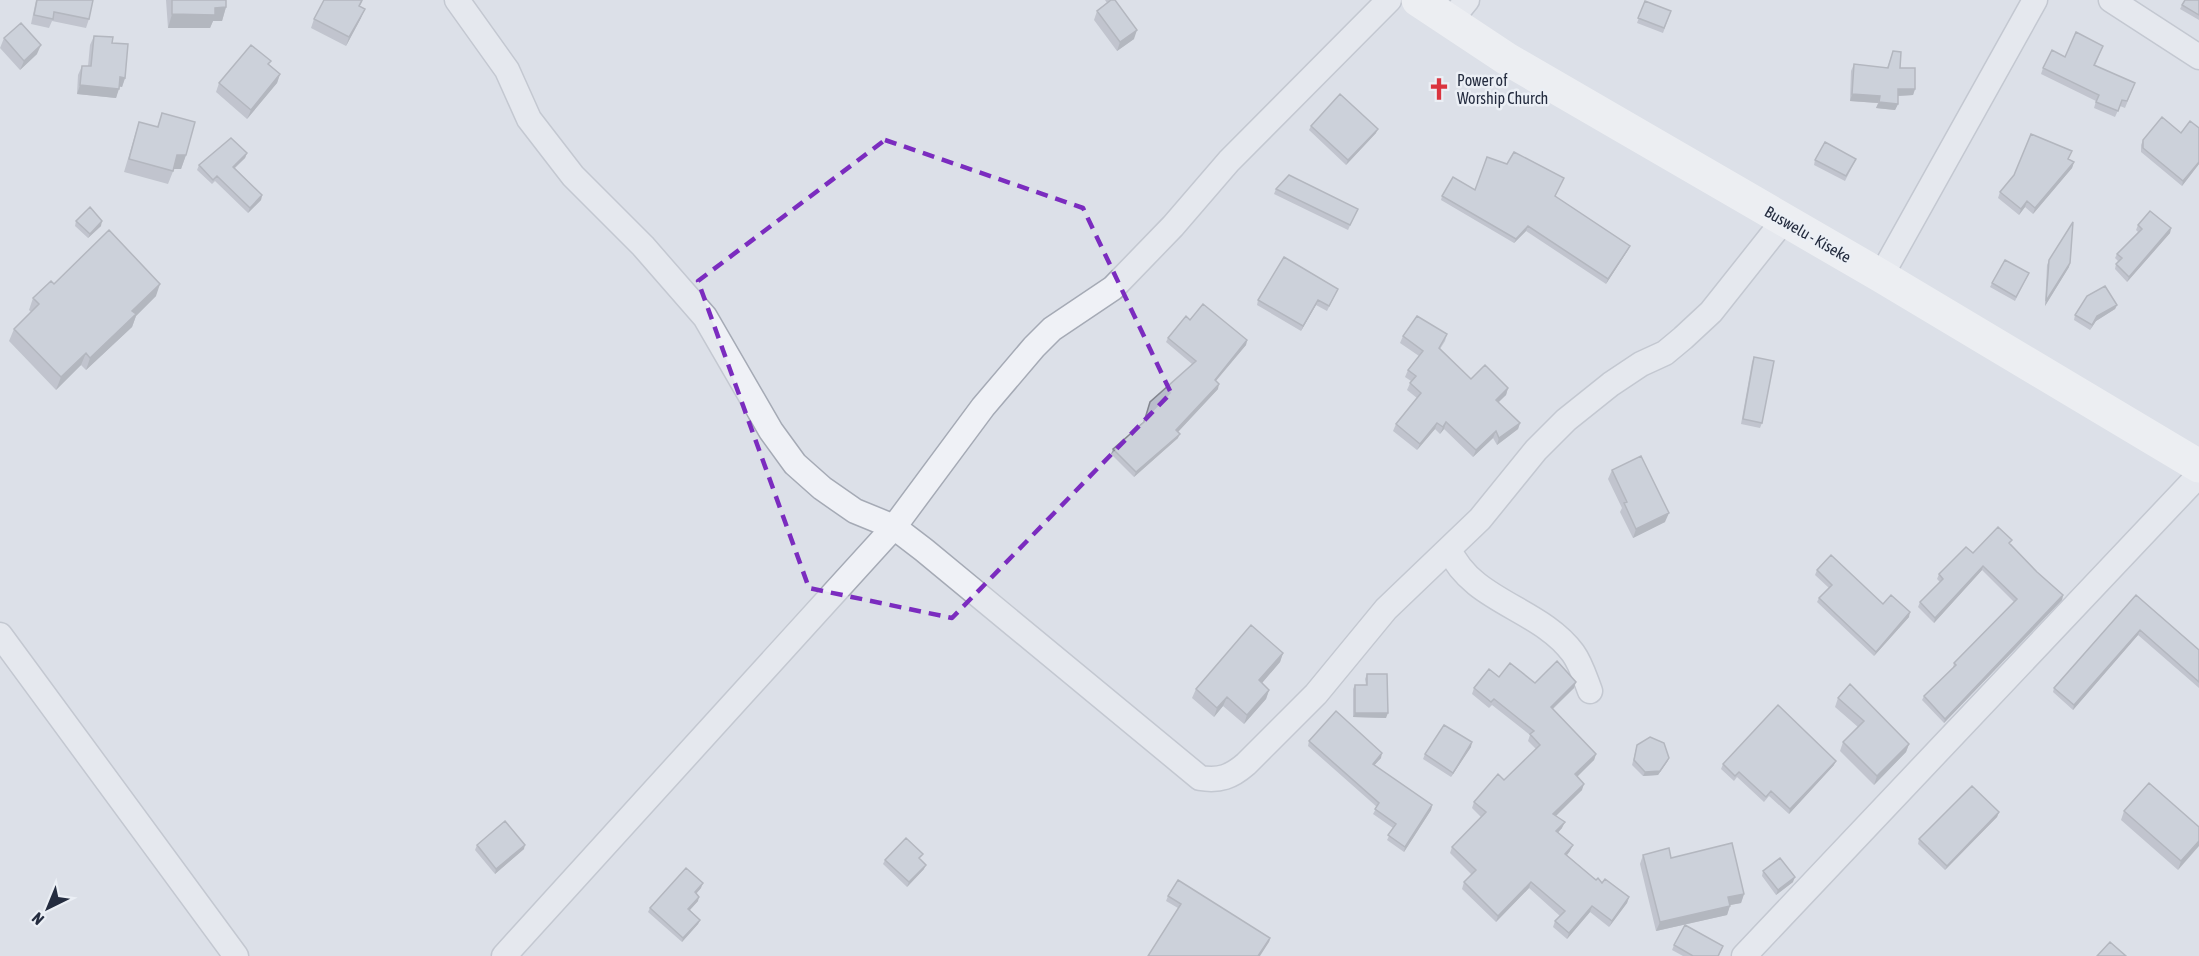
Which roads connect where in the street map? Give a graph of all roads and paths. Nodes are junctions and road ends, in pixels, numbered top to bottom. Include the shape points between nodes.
1 (457, 0) edge
2 (1389, 0) edge
3 (1418, 0) edge
4 (2035, 0) edge
5 (2111, 0) edge
6 (1459, 11) edge
7 (2199, 57) edge
8 (1784, 220) junction
9 (1881, 276) junction
10 (2199, 466) edge
11 (2199, 475) edge
12 (894, 527) junction
13 (1449, 549) junction
14 (0, 634) edge
15 (1590, 691) dead end
16 (237, 956) edge
17 (504, 956) edge
18 (1744, 956) edge

1 - 12 street via 507,70 529,119 573,176 643,246 705,317 795,464 855,511
2 - 12 street via 1229,161 1113,288 1052,329 1034,347 941,461
3 - 6 main road, Buswelu - Kiseke
4 - 9 street
5 - 7 street
6 - 8 main road, Buswelu - Kiseke via 1507,59
8 - 9 main road, Buswelu - Kiseke
8 - 13 street via 1711,312 1665,353 1626,374 1566,420 1536,450 1494,504
9 - 10 main road, Buswelu - Kiseke
11 - 18 street
12 - 13 street via 1200,778 1219,781 1235,774 1283,728 1386,609
12 - 17 street
13 - 15 street via 1476,583 1557,636 1573,652
14 - 16 street

